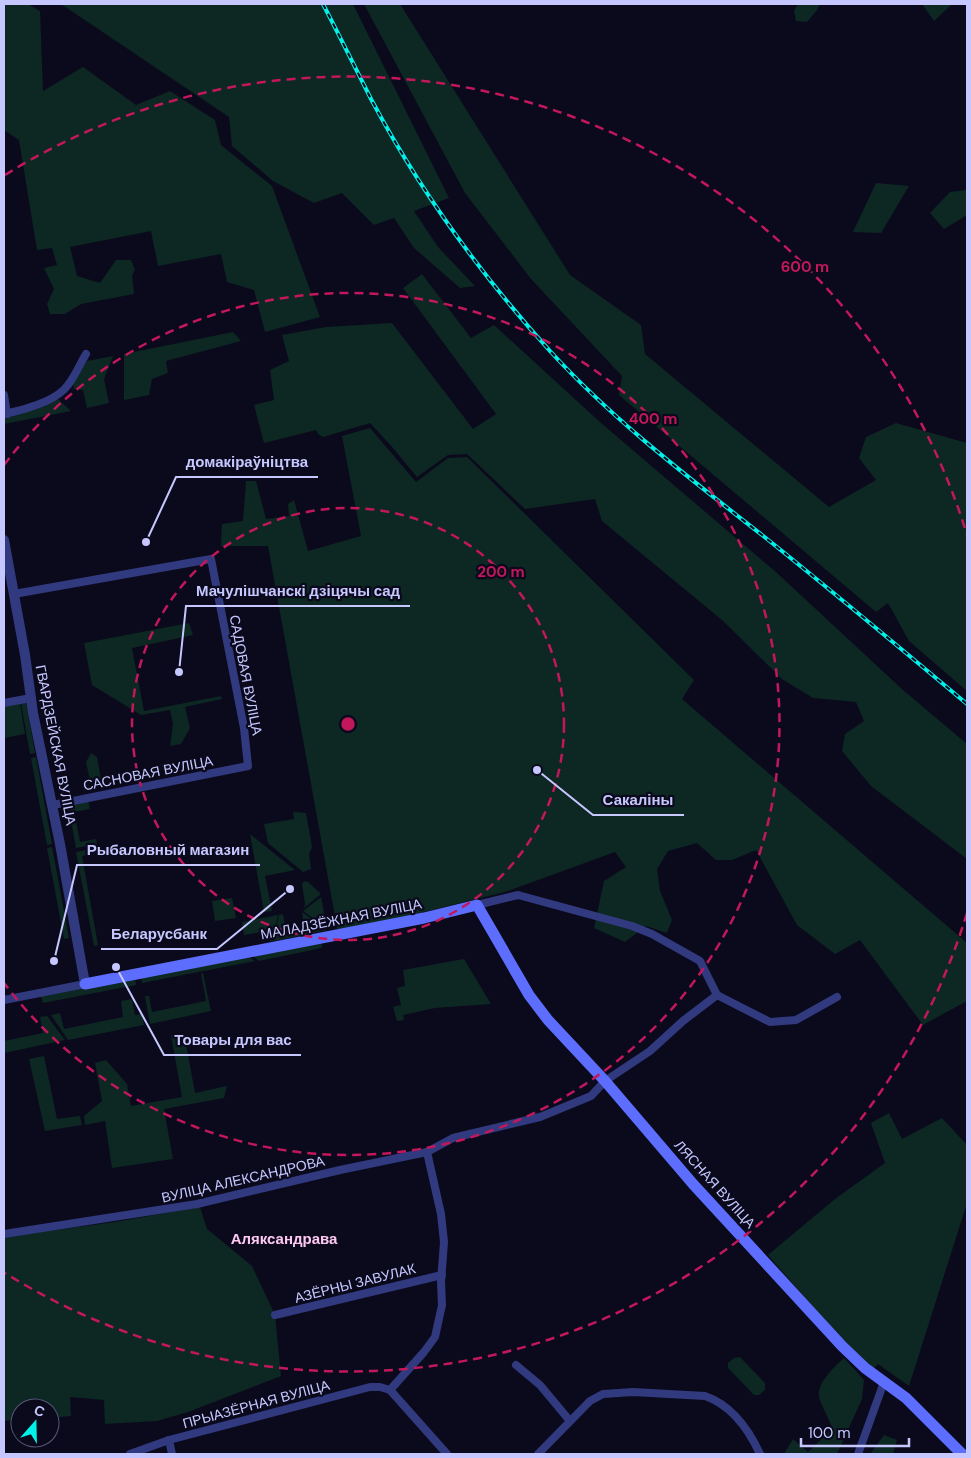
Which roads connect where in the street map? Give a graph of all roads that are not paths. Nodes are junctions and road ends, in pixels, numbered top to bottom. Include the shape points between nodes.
1 (86, 354) dead end
2 (4, 395) edge
3 (5, 414) edge
4 (4, 540) edge
5 (14, 594) junction
6 (31, 698) junction
7 (4, 703) edge
8 (248, 766) joint
9 (53, 805) junction
10 (477, 905) junction
11 (85, 984) junction
12 (717, 995) junction
13 (837, 997) dead end
14 (4, 1000) edge
15 (605, 1081) junction
16 (427, 1152) junction
17 (4, 1234) edge
18 (442, 1275) junction
19 (275, 1315) dead end
20 (516, 1365) dead end
21 (884, 1382) junction
22 (390, 1390) junction
23 (570, 1421) junction
24 (169, 1440) junction
25 (130, 1454) edge
26 (172, 1454) edge
27 (447, 1454) edge
28 (538, 1454) edge
29 (760, 1454) edge
30 (858, 1454) edge
31 (962, 1454) edge

1 - 3 street via 61,393
2 - 3 street
4 - 5 street, ГВАРДЗЕЙСКАЯ ВУЛІЦА
5 - 6 street, ГВАРДЗЕЙСКАЯ ВУЛІЦА
5 - 8 street, САДОВАЯ ВУЛІЦА via 211,559 244,728
6 - 7 street
6 - 9 street, ГВАРДЗЕЙСКАЯ ВУЛІЦА
8 - 9 street, САСНОВАЯ ВУЛІЦА
9 - 11 street, ГВАРДЗЕЙСКАЯ ВУЛІЦА
10 - 11 main road, МАЛАДЗЁЖНАЯ ВУЛІЦА
10 - 12 street via 518,895 632,926 700,961
10 - 15 main road, ЛЯСНАЯ ВУЛІЦА via 529,995
11 - 14 street, МАЛАДЗЁЖНАЯ ВУЛІЦА
12 - 13 street via 770,1022 796,1020
12 - 15 street, ВУЛІЦА АЛЕКСАНДРОВА via 650,1051
15 - 16 street, ВУЛІЦА АЛЕКСАНДРОВА via 585,1099 540,1117 453,1138
15 - 21 main road, ЛЯСНАЯ ВУЛІЦА via 693,1184 842,1346
16 - 17 street, ВУЛІЦА АЛЕКСАНДРОВА via 197,1204
16 - 18 street via 441,1214 444,1242
18 - 19 street, АЗЁРНЫ ЗАВУЛАК
18 - 22 street via 442,1305 435,1337
20 - 23 street via 540,1385
21 - 30 street
21 - 31 main road, ЛЯСНАЯ ВУЛІЦА via 906,1398
22 - 24 street, ПРЫАЗЁРНАЯ ВУЛІЦА via 370,1387
22 - 27 street
23 - 28 street
23 - 29 street via 590,1401 603,1394 633,1392 705,1396 725,1406 749,1433
24 - 25 street, ПРЫАЗЁРНАЯ ВУЛІЦА
24 - 26 street

